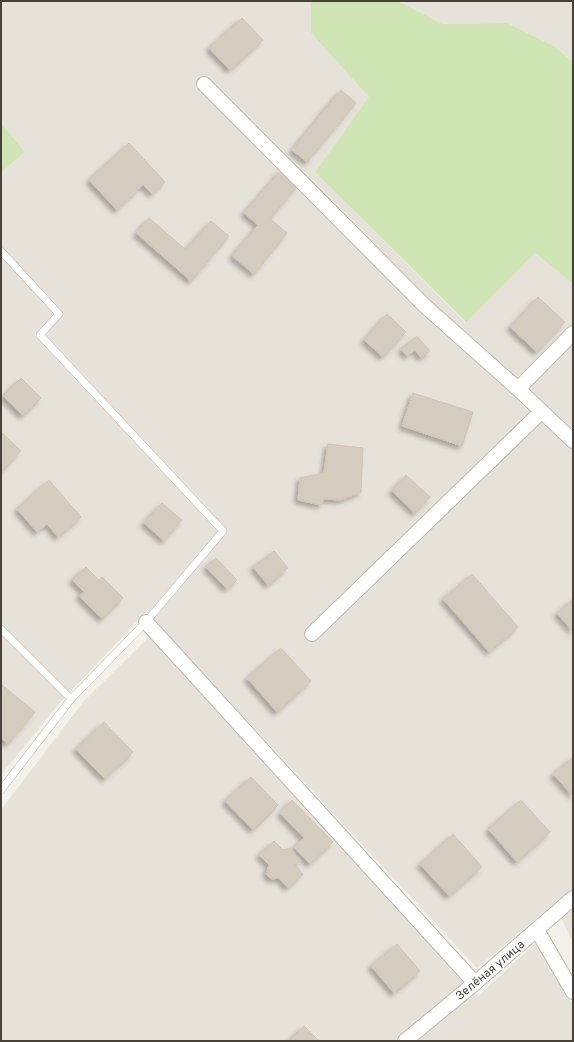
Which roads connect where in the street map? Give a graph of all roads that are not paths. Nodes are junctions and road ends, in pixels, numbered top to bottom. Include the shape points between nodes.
1 (204, 84) dead end
2 (1, 251) edge
3 (573, 333) edge
4 (518, 389) junction
5 (541, 412) junction
6 (573, 441) edge
7 (146, 622) junction
8 (1, 629) edge
9 (312, 634) dead end
10 (71, 698) junction
11 (1, 790) edge
12 (573, 898) edge
13 (537, 930) junction
14 (475, 983) junction
15 (573, 992) edge
16 (405, 1041) edge

1 - 4 street via 425,306
2 - 7 lane via 59,314 40,335 223,531
3 - 4 street
4 - 5 street
5 - 6 street
5 - 9 street
7 - 10 lane
7 - 14 street
8 - 10 lane
10 - 11 lane
12 - 13 street, Зелёная улица
13 - 14 street, Зелёная улица
13 - 15 street
14 - 16 street, Зелёная улица

